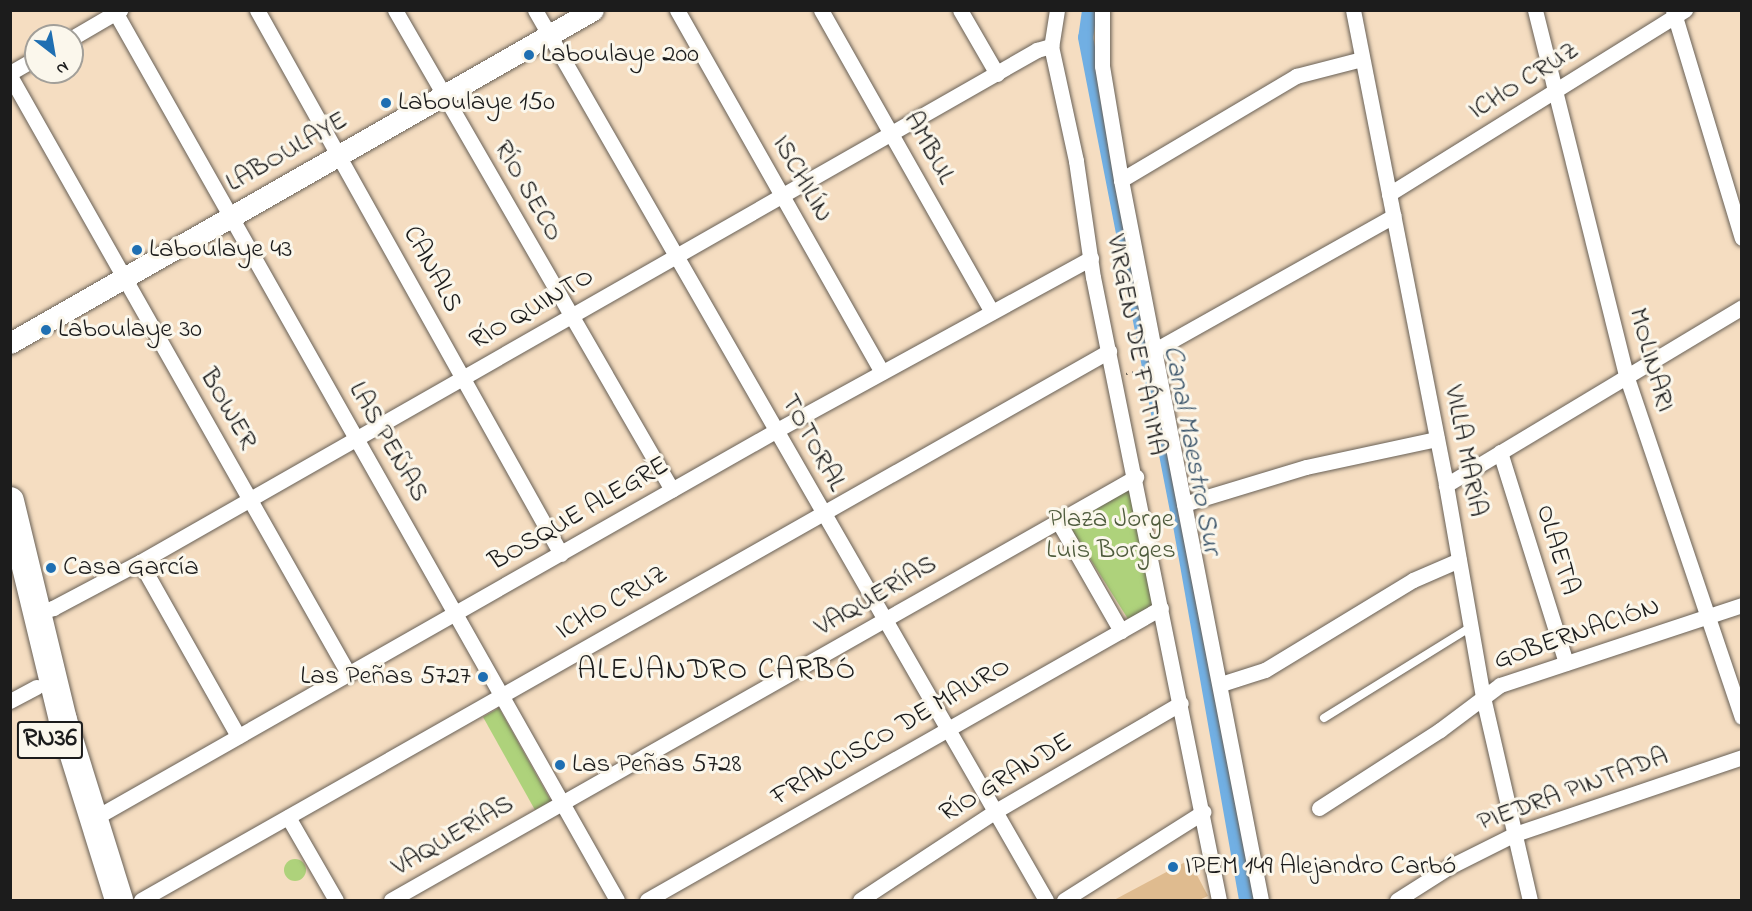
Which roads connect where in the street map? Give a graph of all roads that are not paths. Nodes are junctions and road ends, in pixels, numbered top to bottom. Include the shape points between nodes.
1 (257, 10) edge
2 (396, 10) edge
3 (535, 10) edge
4 (593, 10) edge
5 (677, 10) edge
6 (821, 10) edge
7 (960, 10) edge
8 (1058, 10) edge
9 (1353, 10) edge
10 (1535, 10) edge
11 (116, 11) edge
12 (1104, 12) edge
13 (1678, 13) edge
14 (84, 31) edge
15 (549, 36) junction
16 (1051, 46) junction
17 (1362, 59) junction
18 (24, 65) edge
19 (10, 74) edge
20 (996, 74) junction
21 (1555, 92) junction
22 (444, 95) junction
23 (891, 133) junction
24 (338, 155) junction
25 (1121, 180) junction
26 (1389, 194) junction
27 (782, 195) junction
28 (1394, 216) junction
29 (231, 217) junction
30 (1742, 238) edge
31 (677, 255) junction
32 (1091, 258) junction
33 (124, 278) junction
34 (1742, 307) edge
35 (991, 311) junction
36 (571, 316) junction
37 (10, 343) edge
38 (1109, 351) junction
39 (1153, 351) junction
40 (882, 372) junction
41 (1626, 375) junction
42 (463, 377) junction
43 (777, 430) junction
44 (356, 438) junction
45 (1437, 439) junction
46 (1500, 452) junction
47 (1136, 477) junction
48 (1446, 485) junction
49 (672, 490) junction
50 (249, 498) junction
51 (10, 501) edge
52 (1184, 504) junction
53 (823, 512) junction
54 (1058, 521) junction
55 (561, 554) junction
56 (1459, 560) junction
57 (140, 562) junction
58 (10, 576) edge
59 (1742, 605) edge
60 (1161, 608) junction
61 (36, 613) junction
62 (456, 613) junction
63 (1706, 617) junction
64 (884, 621) junction
65 (1471, 627) junction
66 (1121, 631) junction
67 (1566, 663) junction
68 (348, 673) junction
69 (1221, 684) junction
70 (36, 687) junction
71 (503, 695) junction
72 (1483, 697) junction
73 (10, 701) edge
74 (1181, 703) junction
75 (1742, 717) edge
76 (1324, 718) dead end
77 (946, 731) junction
78 (238, 736) junction
79 (1742, 757) edge
80 (563, 803) junction
81 (1319, 808) dead end
82 (994, 812) junction
83 (1203, 812) junction
84 (288, 817) junction
85 (93, 819) junction
86 (1515, 834) junction
87 (100, 900) edge
88 (118, 900) edge
89 (141, 900) edge
90 (336, 900) edge
91 (391, 900) edge
92 (617, 900) edge
93 (647, 900) edge
94 (860, 900) edge
95 (1046, 900) edge
96 (1064, 900) edge
97 (1220, 900) edge
98 (1261, 900) edge
99 (1397, 900) edge
100 (1530, 900) edge

1 - 24 street, CANALS
2 - 22 street, RÍO SECO
3 - 15 street, TOTORAL
4 - 15 main road, LABOULAYE
5 - 27 street, ISCHILÍN
6 - 23 street, AMBUL
7 - 20 street
8 - 16 street, VIRGEN DE FÁTIMA
9 - 17 street, VILLA MARÍA
10 - 21 street, MOLINARI
11 - 14 street
11 - 29 street, LAS PEÑAS
12 - 25 street, VIRGEN DE FÁTIMA via 1102,66
13 - 21 street, ICHO CRUZ
13 - 30 street
15 - 22 main road, LABOULAYE
15 - 31 street, TOTORAL
16 - 20 street, RÍO QUINTO
16 - 32 street, VIRGEN DE FÁTIMA via 1076,161
17 - 25 street via 1296,76
17 - 26 street, VILLA MARÍA
18 - 19 street
19 - 33 street, BOWER
20 - 23 street, RÍO QUINTO
21 - 26 street, ICHO CRUZ
21 - 41 street, MOLINARI
22 - 24 main road, LABOULAYE
22 - 36 street, RÍO SECO
23 - 27 street, RÍO QUINTO
23 - 35 street, AMBUL
24 - 29 main road, LABOULAYE
24 - 42 street, CANALS
25 - 39 street, VIRGEN DE FÁTIMA
26 - 28 street, VILLA MARÍA
27 - 31 street, RÍO QUINTO
27 - 40 street, ISCHILÍN
28 - 39 street
28 - 45 street, VILLA MARÍA
29 - 33 main road, LABOULAYE
29 - 44 street, LAS PEÑAS
31 - 36 street, RÍO QUINTO
31 - 43 street, TOTORAL
32 - 35 street, BOSQUE ALEGRE
32 - 38 street, VIRGEN DE FÁTIMA
33 - 37 main road, LABOULAYE
33 - 50 street, BOWER
34 - 41 street
35 - 40 street, BOSQUE ALEGRE
36 - 42 street, RÍO QUINTO
36 - 49 street, RÍO SECO
38 - 47 street, VIRGEN DE FÁTIMA
38 - 53 street, ICHO CRUZ
39 - 52 street, VIRGEN DE FÁTIMA
40 - 43 street, BOSQUE ALEGRE
41 - 46 street
41 - 63 street, MOLINARI
42 - 44 street, RÍO QUINTO
42 - 55 street, CANALS
43 - 49 street, BOSQUE ALEGRE
43 - 53 street, TOTORAL
44 - 50 street, RÍO QUINTO
44 - 62 street, LAS PEÑAS
45 - 48 street, VILLA MARÍA
45 - 52 street via 1306,467
46 - 48 street
46 - 67 street, OLAETA
47 - 54 street, VAQUERÍAS
47 - 60 street, VIRGEN DE FÁTIMA
48 - 56 street, VILLA MARÍA
49 - 55 street, BOSQUE ALEGRE
50 - 57 street, RÍO QUINTO
50 - 68 street, BOWER
51 - 61 highway, RN36
52 - 69 street, VIRGEN DE FÁTIMA
53 - 64 street, TOTORAL
53 - 71 street, ICHO CRUZ
54 - 64 street, VAQUERÍAS
54 - 66 street
55 - 62 street, BOSQUE ALEGRE
56 - 65 street, VILLA MARÍA
56 - 69 street via 1413,580 1281,661
57 - 61 street, RÍO QUINTO
57 - 78 street
58 - 70 highway, RN36
59 - 63 street, GOBERNACIÓN
60 - 66 street, FRANCISCO DE MAURO
60 - 74 street, VIRGEN DE FÁTIMA
61 - 85 highway, RN36
62 - 68 street, BOSQUE ALEGRE
62 - 71 street, LAS PEÑAS
63 - 67 street, GOBERNACIÓN
63 - 75 street, MOLINARI
64 - 77 street, TOTORAL
64 - 80 street, VAQUERÍAS
65 - 72 street, VILLA MARÍA
65 - 76 lane
66 - 77 street, FRANCISCO DE MAURO
67 - 72 street, GOBERNACIÓN via 1500,685
68 - 78 street, BOSQUE ALEGRE
69 - 98 street, VIRGEN DE FÁTIMA
70 - 73 street
70 - 87 highway, RN36
71 - 80 street, LAS PEÑAS
71 - 84 street, ICHO CRUZ
72 - 81 street, GOBERNACIÓN via 1440,730
72 - 86 street, VILLA MARÍA
74 - 82 street, RÍO GRANDE
74 - 83 street, VIRGEN DE FÁTIMA
77 - 82 street, TOTORAL
77 - 93 street, FRANCISCO DE MAURO
78 - 85 street, BOSQUE ALEGRE
79 - 86 street, PIEDRA PINTADA
80 - 91 street, VAQUERÍAS
80 - 92 street, LAS PEÑAS
82 - 94 street, RÍO GRANDE
82 - 95 street, TOTORAL
83 - 96 street
83 - 97 street, VIRGEN DE FÁTIMA
84 - 89 street, ICHO CRUZ
84 - 90 street
85 - 88 highway, RN36
86 - 99 street, PIEDRA PINTADA via 1449,867
86 - 100 street, VILLA MARÍA

